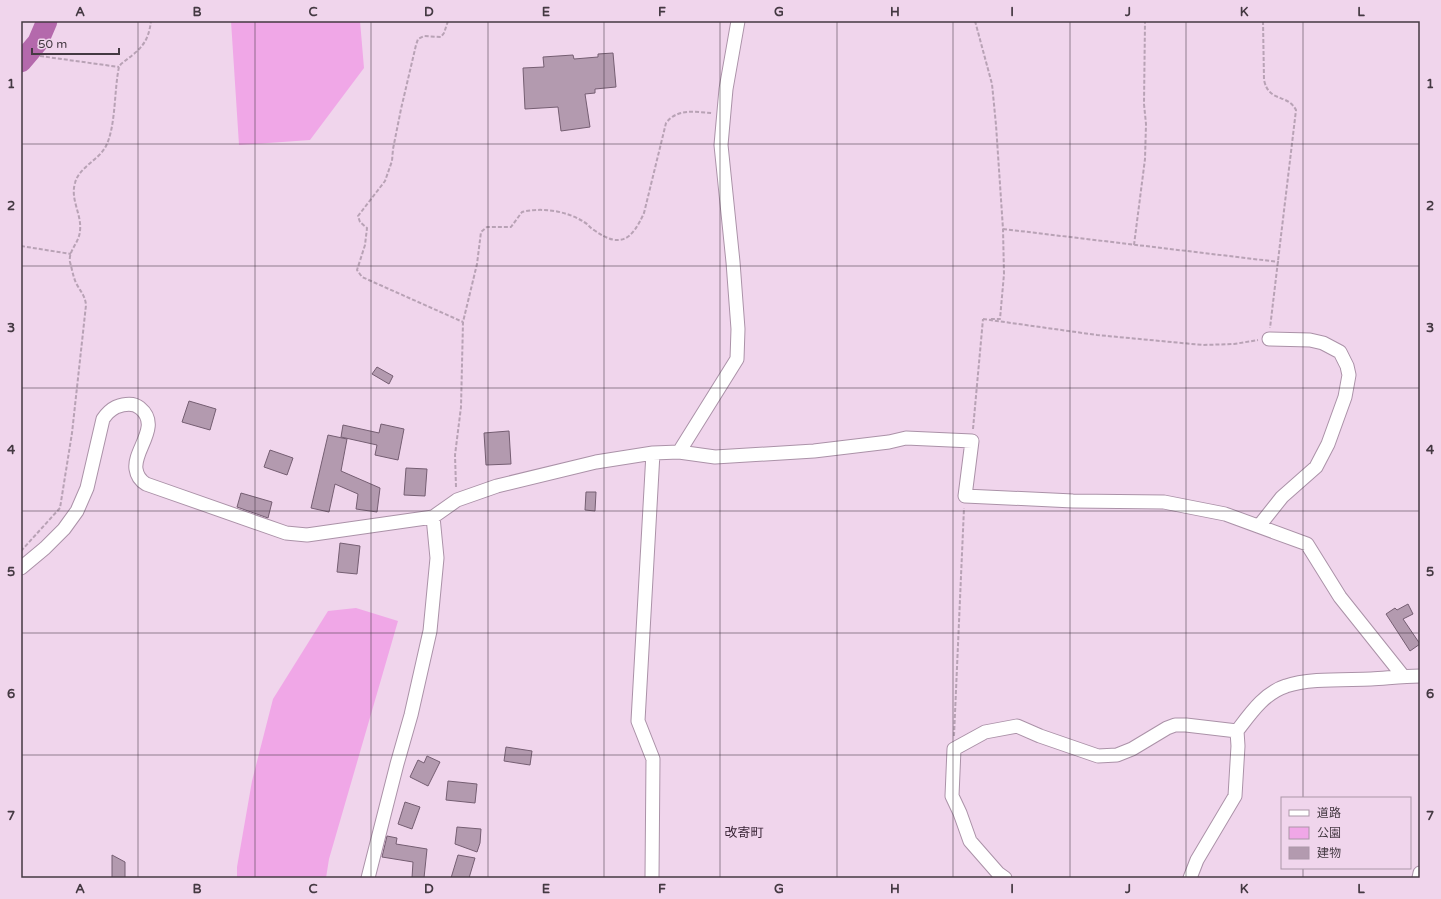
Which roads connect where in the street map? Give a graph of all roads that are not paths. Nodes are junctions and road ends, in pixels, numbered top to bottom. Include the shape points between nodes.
1 (738, 21) edge
2 (1269, 339) road end
3 (679, 452) junction
4 (653, 453) junction
5 (433, 518) junction
6 (1259, 526) junction
7 (21, 568) edge
8 (1403, 676) junction
9 (1420, 676) edge
10 (1237, 731) junction
11 (1420, 873) edge
12 (368, 878) edge
13 (652, 878) edge
14 (1005, 878) edge
15 (1190, 878) edge
16 (1419, 878) edge

1 - 3 street via 726,89 721,145 733,262 738,329 737,359
2 - 6 street via 1310,340 1323,343 1340,352 1349,375 1345,397 1328,444 1316,467 1282,497
3 - 4 street
3 - 6 street via 715,457 814,451 906,438 972,441 965,496 1164,502 1225,514
4 - 5 street via 596,462 497,486 457,500
4 - 13 street via 638,721 652,759
5 - 7 street via 307,535 286,533 146,484 136,470 136,464 147,434 147,418 136,405 125,404 111,409 103,419 87,488 77,511 46,548
5 - 12 street via 437,558 430,630 411,715
6 - 8 street via 1307,544 1340,597
8 - 9 street
8 - 10 street via 1303,682 1285,686 1255,708
10 - 14 street via 1186,724 1175,725 1117,756 1098,756 1017,726 985,732 954,749 952,796 970,841
10 - 15 street via 1235,796 1197,860
11 - 16 street

